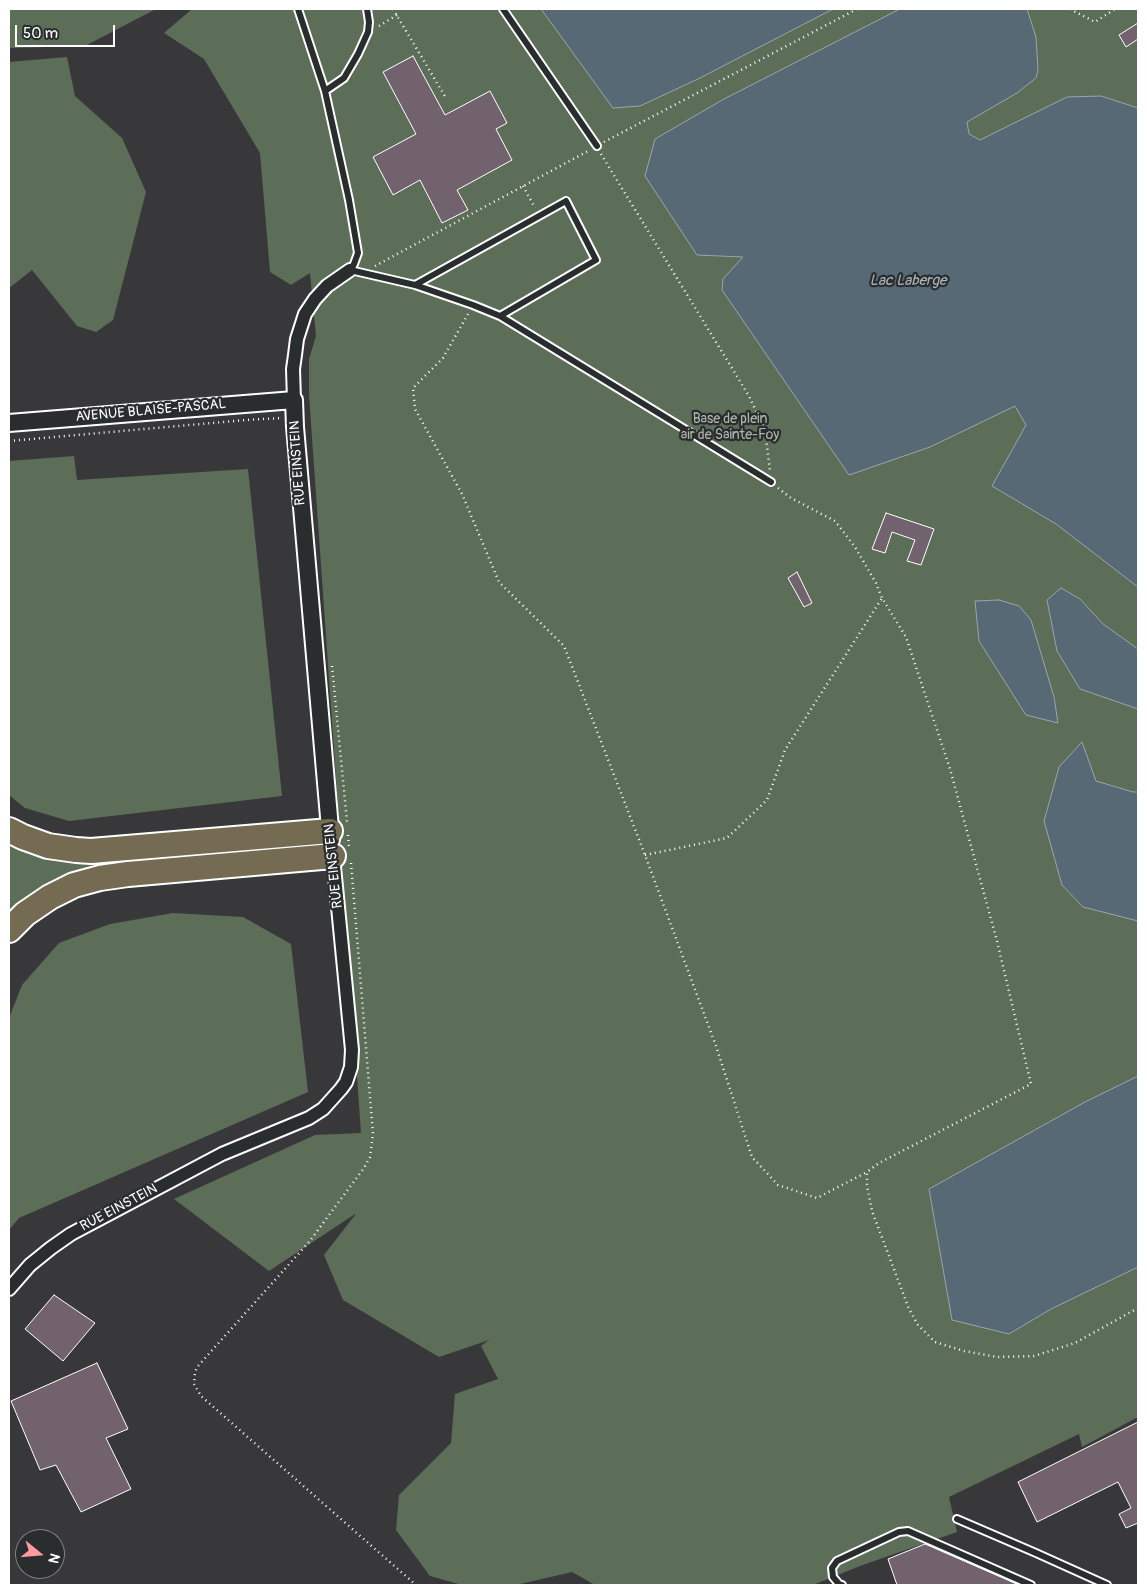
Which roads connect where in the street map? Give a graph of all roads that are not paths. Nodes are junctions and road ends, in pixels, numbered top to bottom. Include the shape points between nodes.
1 (298, 9) edge
2 (368, 9) edge
3 (502, 9) edge
4 (325, 92) junction
5 (596, 146) road end
6 (350, 270) junction
7 (415, 285) junction
8 (500, 316) junction
9 (294, 400) junction
10 (9, 423) edge
11 (771, 482) road end
12 (342, 829) junction
13 (9, 830) edge
14 (344, 856) junction
15 (9, 930) edge
16 (9, 1289) edge
17 (956, 1519) dead end
18 (842, 1585) edge
19 (1031, 1585) edge
20 (1107, 1585) edge

1 - 4 lane
2 - 4 lane via 368,32 358,54 344,78
3 - 5 lane
4 - 6 lane via 357,243 358,254
6 - 7 lane
6 - 9 street, RUE EINSTEIN via 327,286 306,314 294,355
7 - 8 lane
7 - 8 lane via 566,201 596,260
8 - 11 lane
9 - 10 street, AVENUE BLAISE-PASCAL
9 - 12 street, RUE EINSTEIN
12 - 13 highway via 92,851 48,846
12 - 14 street, RUE EINSTEIN
14 - 15 highway via 100,878 74,885 50,897
14 - 16 street, RUE EINSTEIN via 352,1050 351,1067 341,1089 323,1109 309,1118 222,1154 71,1234 30,1265
17 - 20 lane
18 - 19 lane via 833,1577 832,1568 836,1562 899,1532 908,1531

